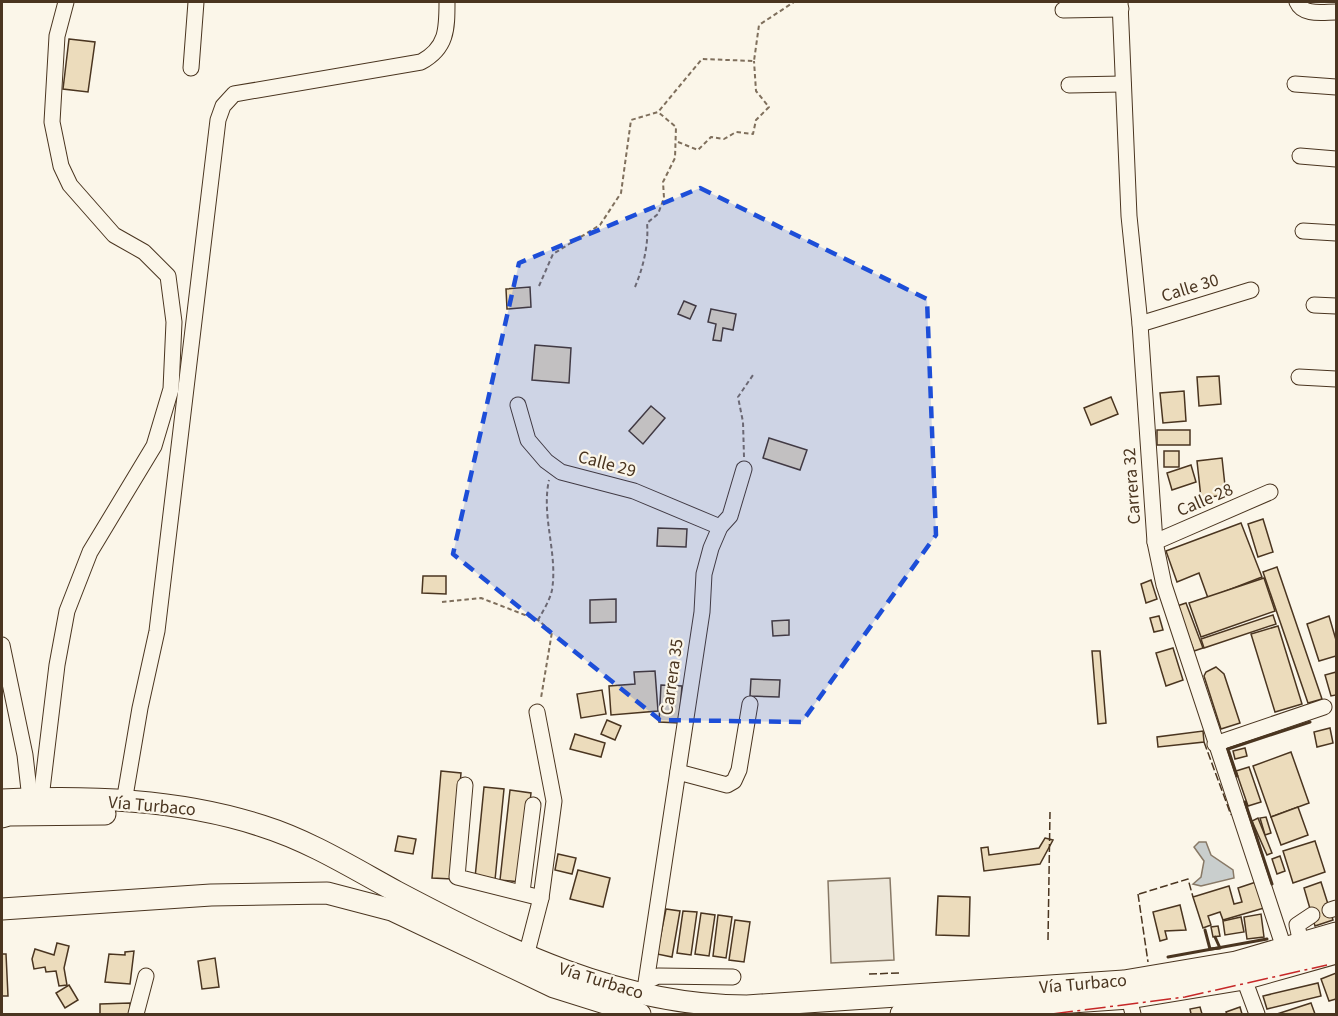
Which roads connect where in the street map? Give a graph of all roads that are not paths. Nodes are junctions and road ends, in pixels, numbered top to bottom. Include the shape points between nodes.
1 (66, 2) edge
2 (196, 2) edge
3 (447, 2) edge
4 (1298, 4) edge
5 (1120, 5) edge
6 (1063, 10) dead end
7 (1336, 12) edge
8 (191, 68) dead end
9 (1123, 84) junction
10 (1295, 84) dead end
11 (1069, 85) dead end
12 (1336, 87) edge
13 (1300, 156) dead end
14 (1336, 159) edge
15 (1303, 231) dead end
16 (1336, 233) edge
17 (1251, 290) dead end
18 (1314, 305) dead end
19 (1336, 306) edge
20 (1140, 324) junction
21 (1299, 377) dead end
22 (1336, 379) edge
23 (518, 405) dead end
24 (744, 469) road end
25 (1270, 492) dead end
26 (720, 528) junction
27 (1155, 542) junction
28 (2, 645) edge
29 (750, 704) dead end
30 (1324, 707) dead end
31 (537, 712) road end
32 (1215, 744) junction
33 (678, 772) junction
34 (465, 785) dead end
35 (36, 798) junction
36 (2, 800) edge
37 (124, 802) junction
38 (170, 805) junction
39 (533, 805) dead end
40 (2, 817) edge
41 (522, 892) junction
42 (211, 895) junction
43 (2, 896) edge
44 (541, 898) junction
45 (2, 909) edge
46 (1312, 915) dead end
47 (1336, 933) edge
48 (1290, 937) junction
49 (1336, 954) edge
50 (526, 956) junction
51 (146, 976) dead end
52 (733, 977) dead end
53 (1244, 979) junction
54 (644, 997) edge
55 (1131, 1006) edge
56 (1009, 1010) edge
57 (136, 1014) edge
58 (901, 1014) edge
59 (1257, 1014) edge

1 - 35 street via 57,36 52,122 61,166 70,185 114,236 144,252 168,276 174,322 171,389 154,446 90,552 67,611
2 - 8 street
3 - 37 street via 443,43 436,54 421,62 234,94 223,106 218,120 157,631
4 - 7 street via 1309,11
5 - 6 street
5 - 9 street, Carrera 32
9 - 11 street
9 - 20 street, Carrera 32 via 1129,216
10 - 12 street
13 - 14 street
15 - 16 street
17 - 20 street, Calle 30
18 - 19 street
20 - 27 street, Carrera 32
21 - 22 street
23 - 26 street, Calle 29 via 528,440 554,468 634,491
24 - 26 street, Carrera 35 via 730,516
25 - 27 street, Calle 28
26 - 33 street, Carrera 35 via 704,574
27 - 32 street, Carrera 32 via 1164,585
28 - 35 street
29 - 33 street via 734,782 727,785
30 - 32 street
31 - 44 street via 554,801
32 - 48 street, Carrera 32
33 - 54 street, Carrera 35
34 - 41 street via 457,877
35 - 36 highway, Vía Turbaco
35 - 37 highway, Vía Turbaco
37 - 38 highway, Vía Turbaco
38 - 40 highway via 138,814
38 - 50 highway, Vía Turbaco via 264,826 310,845
39 - 41 street
41 - 44 street
42 - 43 highway via 191,884
42 - 45 highway, Vía Turbaco
42 - 54 highway, Vía Turbaco via 327,893 357,899 392,910 554,987
44 - 50 street
46 - 48 street
47 - 48 highway, Vía Turbaco
48 - 54 highway, Vía Turbaco via 1236,962 1112,982 747,1006 709,1006
49 - 53 highway, Vía Turbaco
50 - 54 highway, Vía Turbaco
51 - 57 street
52 - 54 street via 658,976
53 - 55 highway, Vía Turbaco
53 - 59 street
55 - 56 highway, Vía Turbaco
56 - 58 highway, Vía Turbaco

